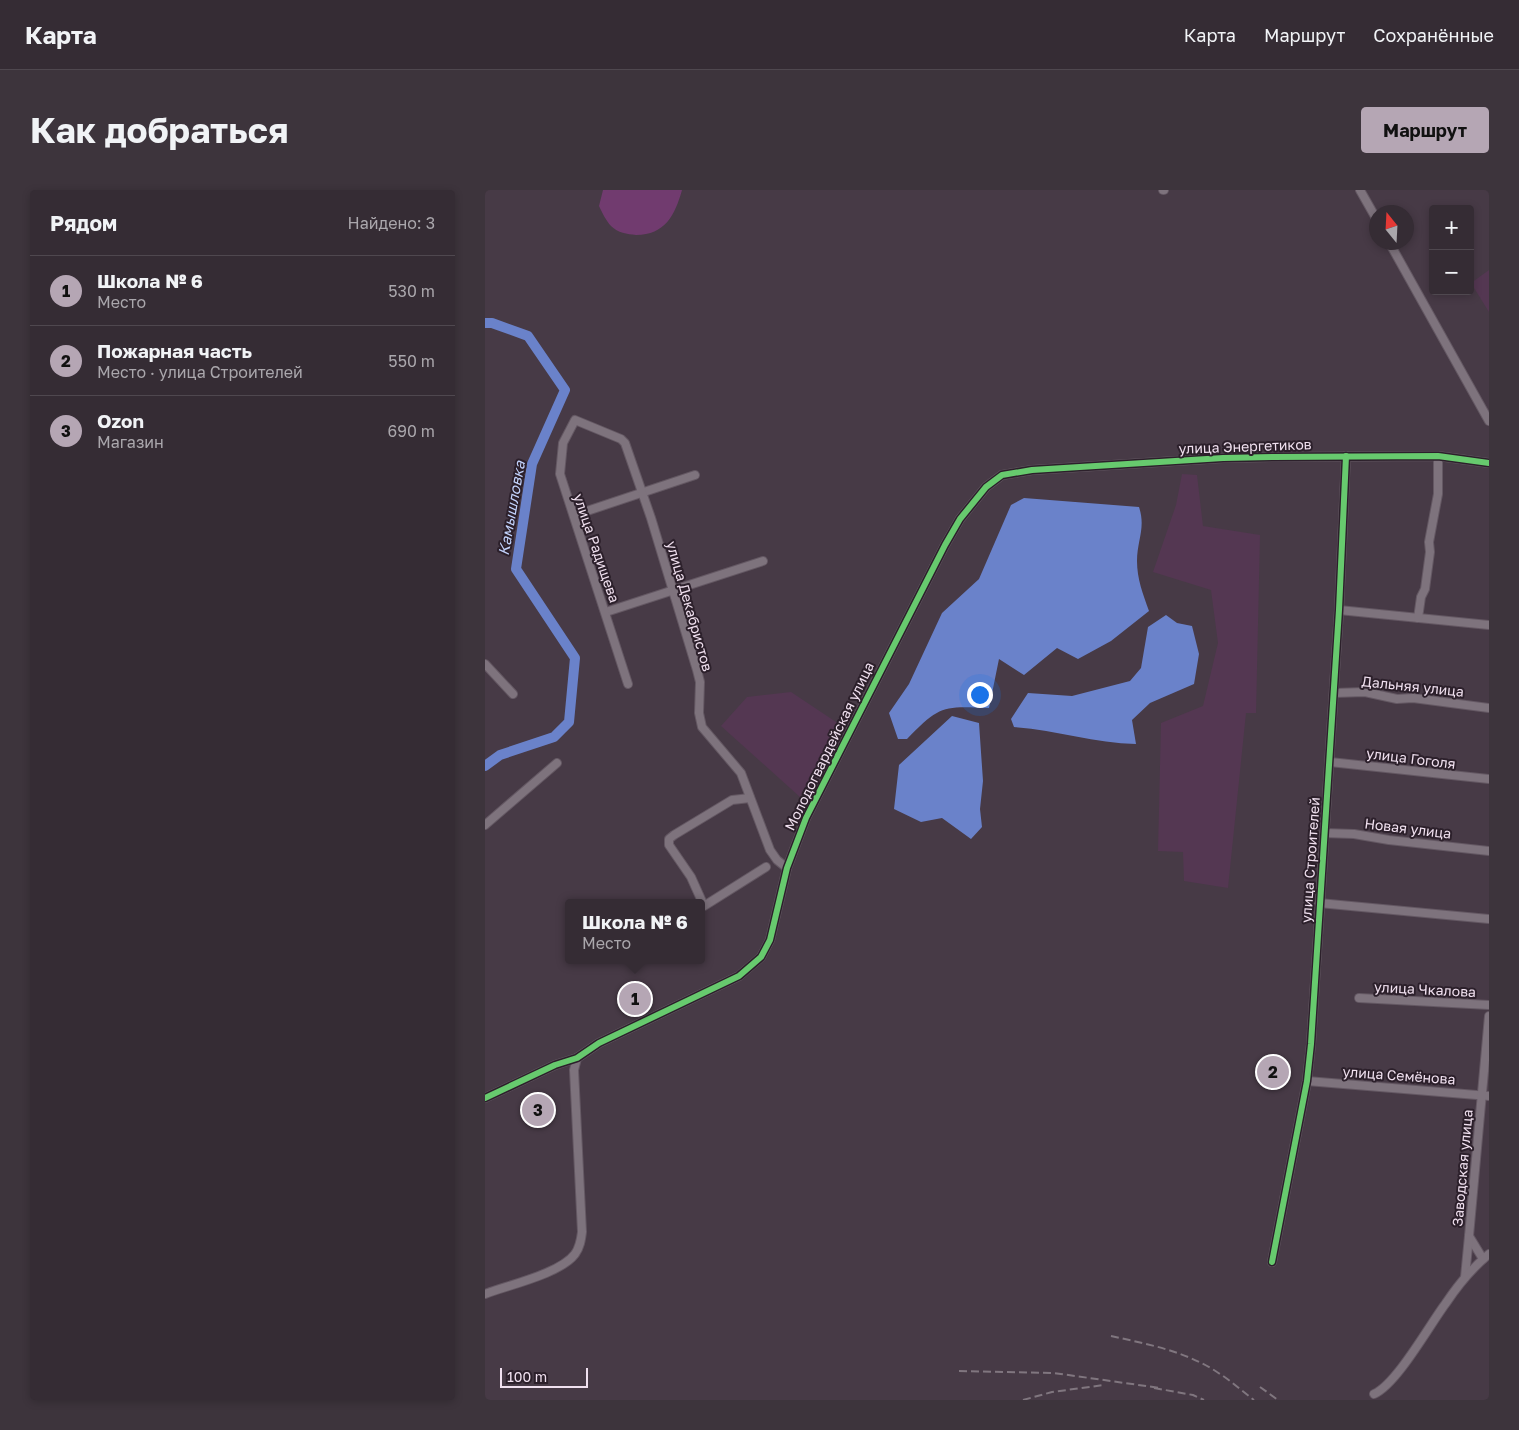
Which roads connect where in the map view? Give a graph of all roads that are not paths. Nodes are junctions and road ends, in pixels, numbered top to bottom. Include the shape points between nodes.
1 (1360, 190) edge
2 (1369, 206) edge
3 (1393, 250) edge
4 (575, 420) joint
5 (1489, 421) edge
6 (1346, 456) junction
7 (1438, 456) junction
8 (1489, 463) edge
9 (695, 475) dead end
10 (1002, 476) joint
11 (643, 494) junction
12 (575, 515) junction
13 (763, 561) dead end
14 (672, 590) junction
15 (1339, 610) junction
16 (606, 612) junction
17 (1418, 618) junction
18 (1489, 625) edge
19 (485, 664) edge
20 (628, 684) dead end
21 (1334, 693) junction
22 (513, 694) dead end
23 (1489, 708) edge
24 (1330, 762) junction
25 (557, 763) dead end
26 (1489, 779) edge
27 (750, 798) junction
28 (485, 825) edge
29 (1323, 833) junction
30 (1489, 851) edge
31 (766, 867) dead end
32 (787, 868) junction
33 (701, 899) edge
34 (1319, 903) junction
35 (705, 905) edge
36 (1489, 919) edge
37 (1359, 998) dead end
38 (1489, 1005) edge
39 (1489, 1016) edge
40 (577, 1058) junction
41 (1307, 1081) junction
42 (1486, 1095) edge
43 (485, 1098) edge
44 (1469, 1236) junction
45 (1486, 1256) edge
46 (1272, 1262) dead end
47 (1465, 1277) junction
48 (485, 1294) edge
49 (1374, 1394) dead end

1 - 2 street
3 - 5 street
4 - 11 street, улица Декабристов via 621,439
4 - 12 street, улица Радищева via 563,443 559,462 565,492
6 - 7 street, улица Энергетиков
6 - 10 street, улица Энергетиков via 1223,458 1032,470
6 - 15 street, улица Строителей
7 - 8 street, улица Энергетиков
7 - 17 street via 1438,494
9 - 11 street
10 - 32 street, Молодогвардейская улица via 979,494 945,545 827,774
11 - 12 street
11 - 14 street, улица Декабристов
12 - 16 street, улица Радищева
13 - 14 street
14 - 16 street
14 - 27 street, улица Декабристов via 697,670 702,727 737,765
15 - 17 street
15 - 21 street, улица Строителей
16 - 20 street, улица Радищева
17 - 18 street
19 - 22 street
21 - 23 street, Дальняя улица via 1365,692 1397,699 1413,698
21 - 24 street, улица Строителей
24 - 26 street, улица Гоголя
24 - 29 street, улица Строителей
25 - 28 street
27 - 32 street, улица Декабристов via 770,850
27 - 33 street via 733,800 669,839 669,845 691,877
29 - 30 street, Новая улица
29 - 34 street, улица Строителей
31 - 35 street
32 - 40 street, Молодогвардейская улица via 770,940 753,966 739,976 599,1043
34 - 36 street
34 - 41 street, улица Строителей
37 - 38 street, улица Чкалова
39 - 42 street, Заводская улица
40 - 43 street, Молодогвардейская улица
40 - 48 street via 574,1070 582,1232 579,1247 574,1256 552,1270
41 - 42 street, улица Семёнова
41 - 46 street, улица Строителей
42 - 44 street, Заводская улица
44 - 45 street, Заводская улица
44 - 47 street
45 - 47 street
47 - 49 street via 1412,1353 1385,1387

